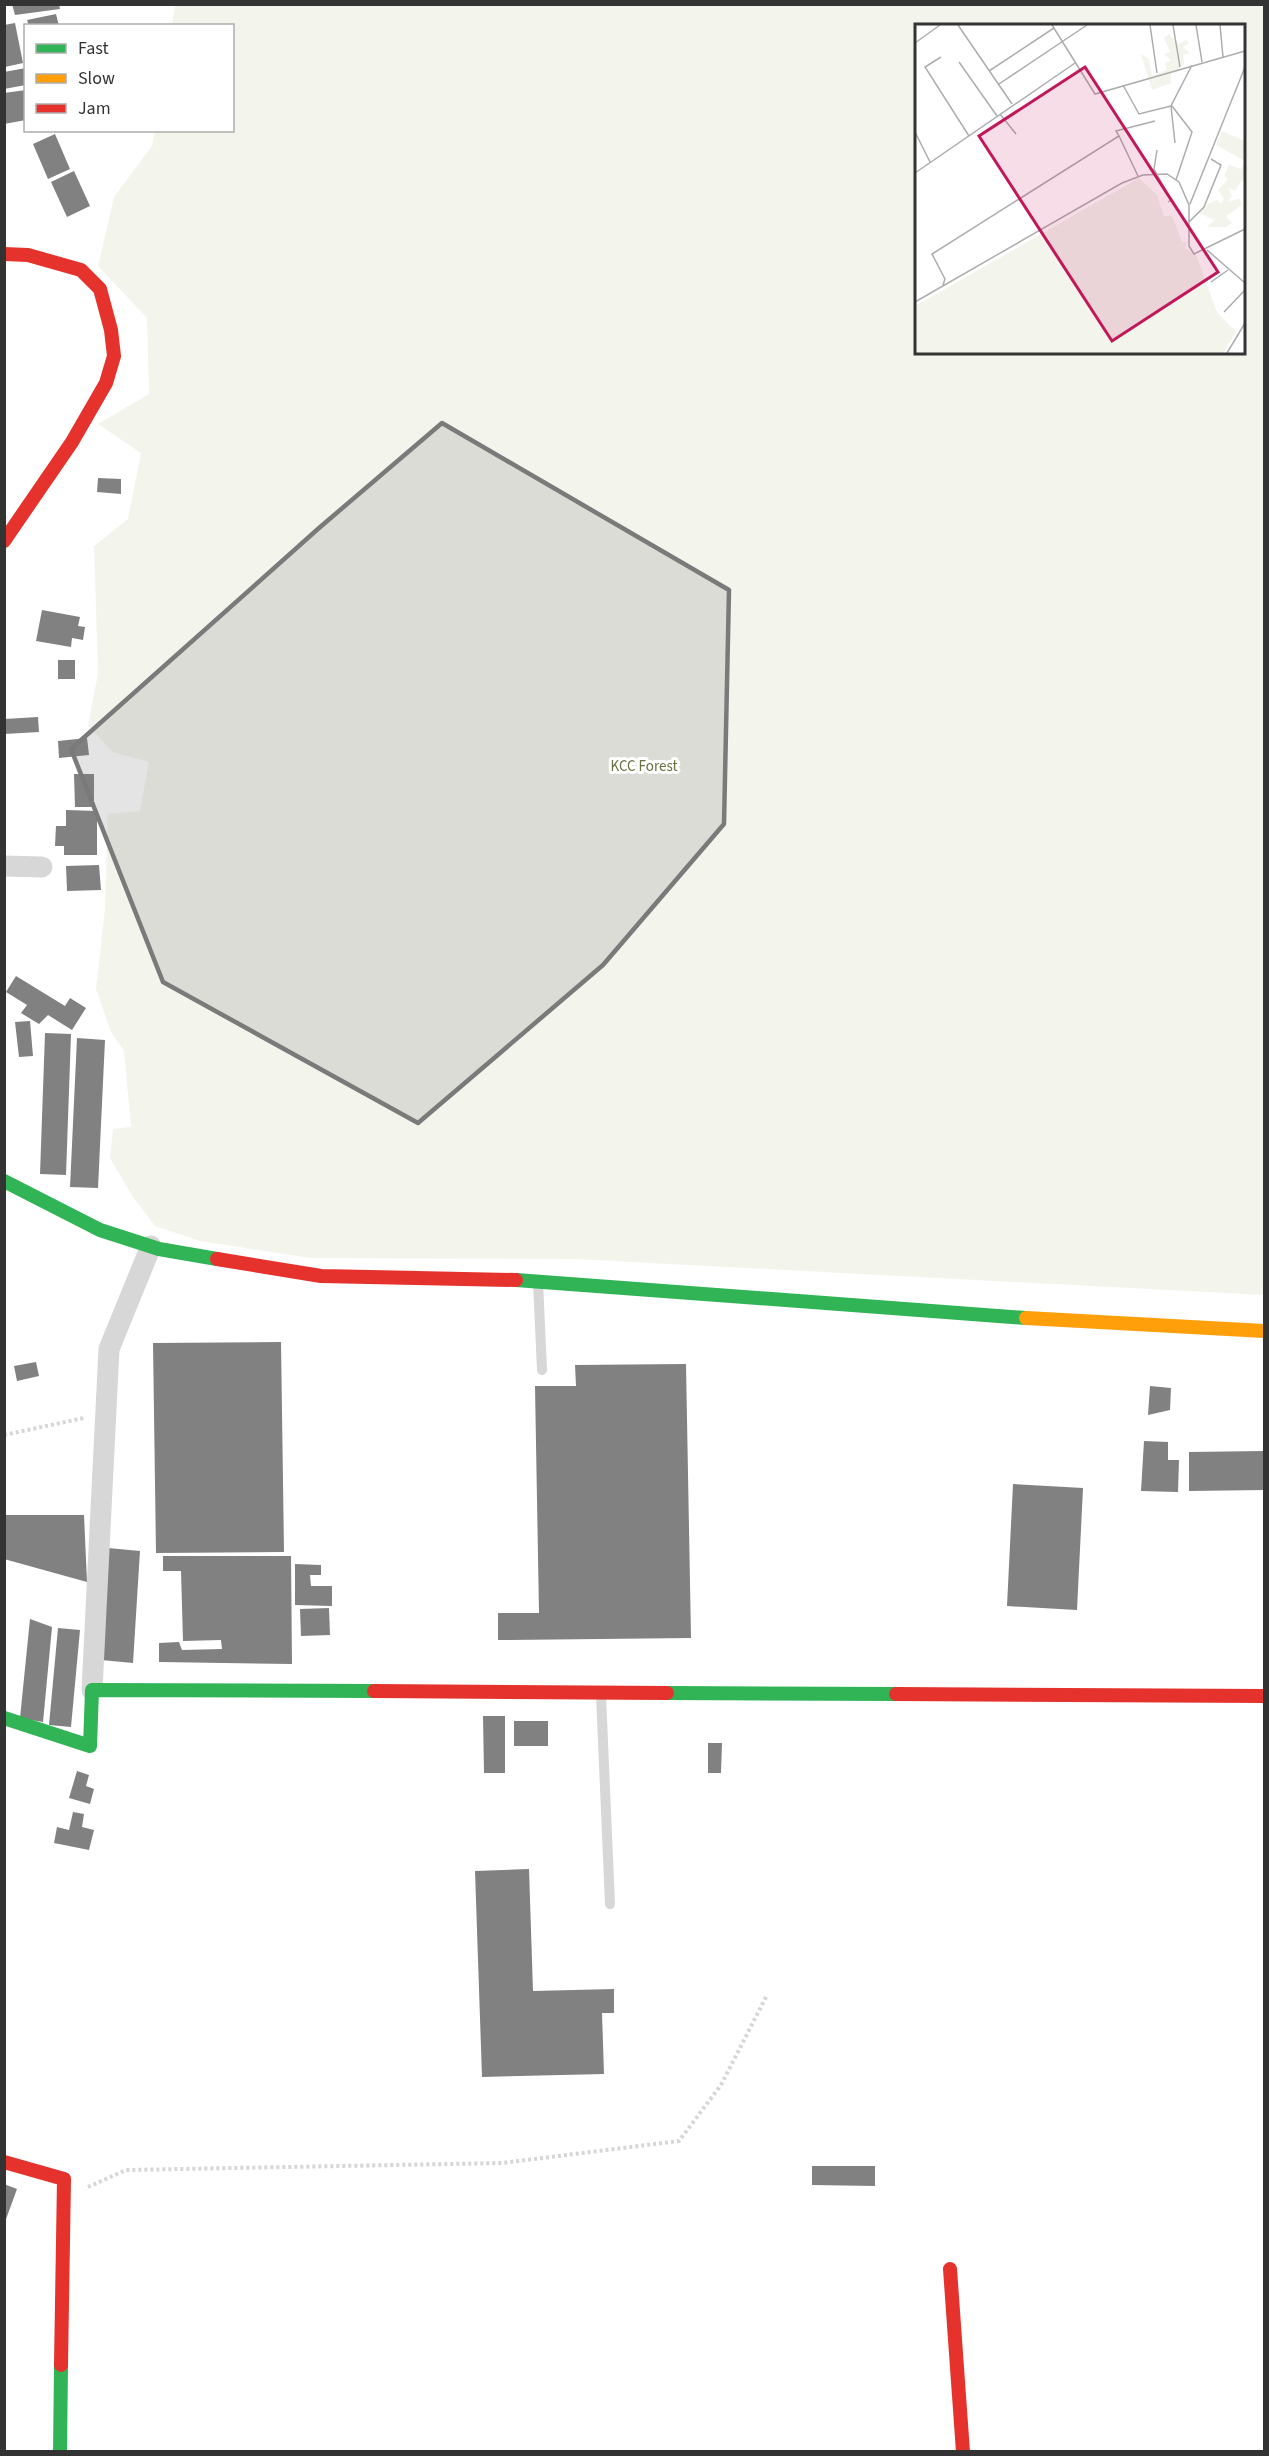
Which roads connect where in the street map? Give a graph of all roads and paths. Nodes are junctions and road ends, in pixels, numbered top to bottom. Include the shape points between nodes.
1 (4, 254) edge
2 (4, 541) edge
3 (4, 866) edge
4 (42, 867) dead end
5 (4, 1181) edge
6 (151, 1246) junction
7 (538, 1281) junction
8 (1264, 1331) edge
9 (542, 1370) dead end
10 (106, 1414) junction
11 (4, 1435) edge
12 (92, 1690) junction
13 (601, 1692) junction
14 (1264, 1696) edge
15 (4, 1718) edge
16 (610, 1904) dead end
17 (767, 1995) dead end
18 (4, 2162) edge
19 (64, 2179) junction
20 (950, 2270) dead end
21 (60, 2451) edge
22 (963, 2451) edge

1 - 2 street via 28,255 81,270 100,289 114,356 106,383 72,442
3 - 4 street
5 - 6 street via 100,1230
6 - 7 street via 321,1276
6 - 10 street via 109,1348
7 - 8 street via 954,1314
7 - 9 lane
10 - 11 path
10 - 12 street
12 - 13 street
12 - 15 street via 90,1746
13 - 14 street
13 - 16 lane
17 - 19 path via 721,2085 679,2141 502,2163 126,2170 90,2188
18 - 19 street
19 - 21 street
20 - 22 street

